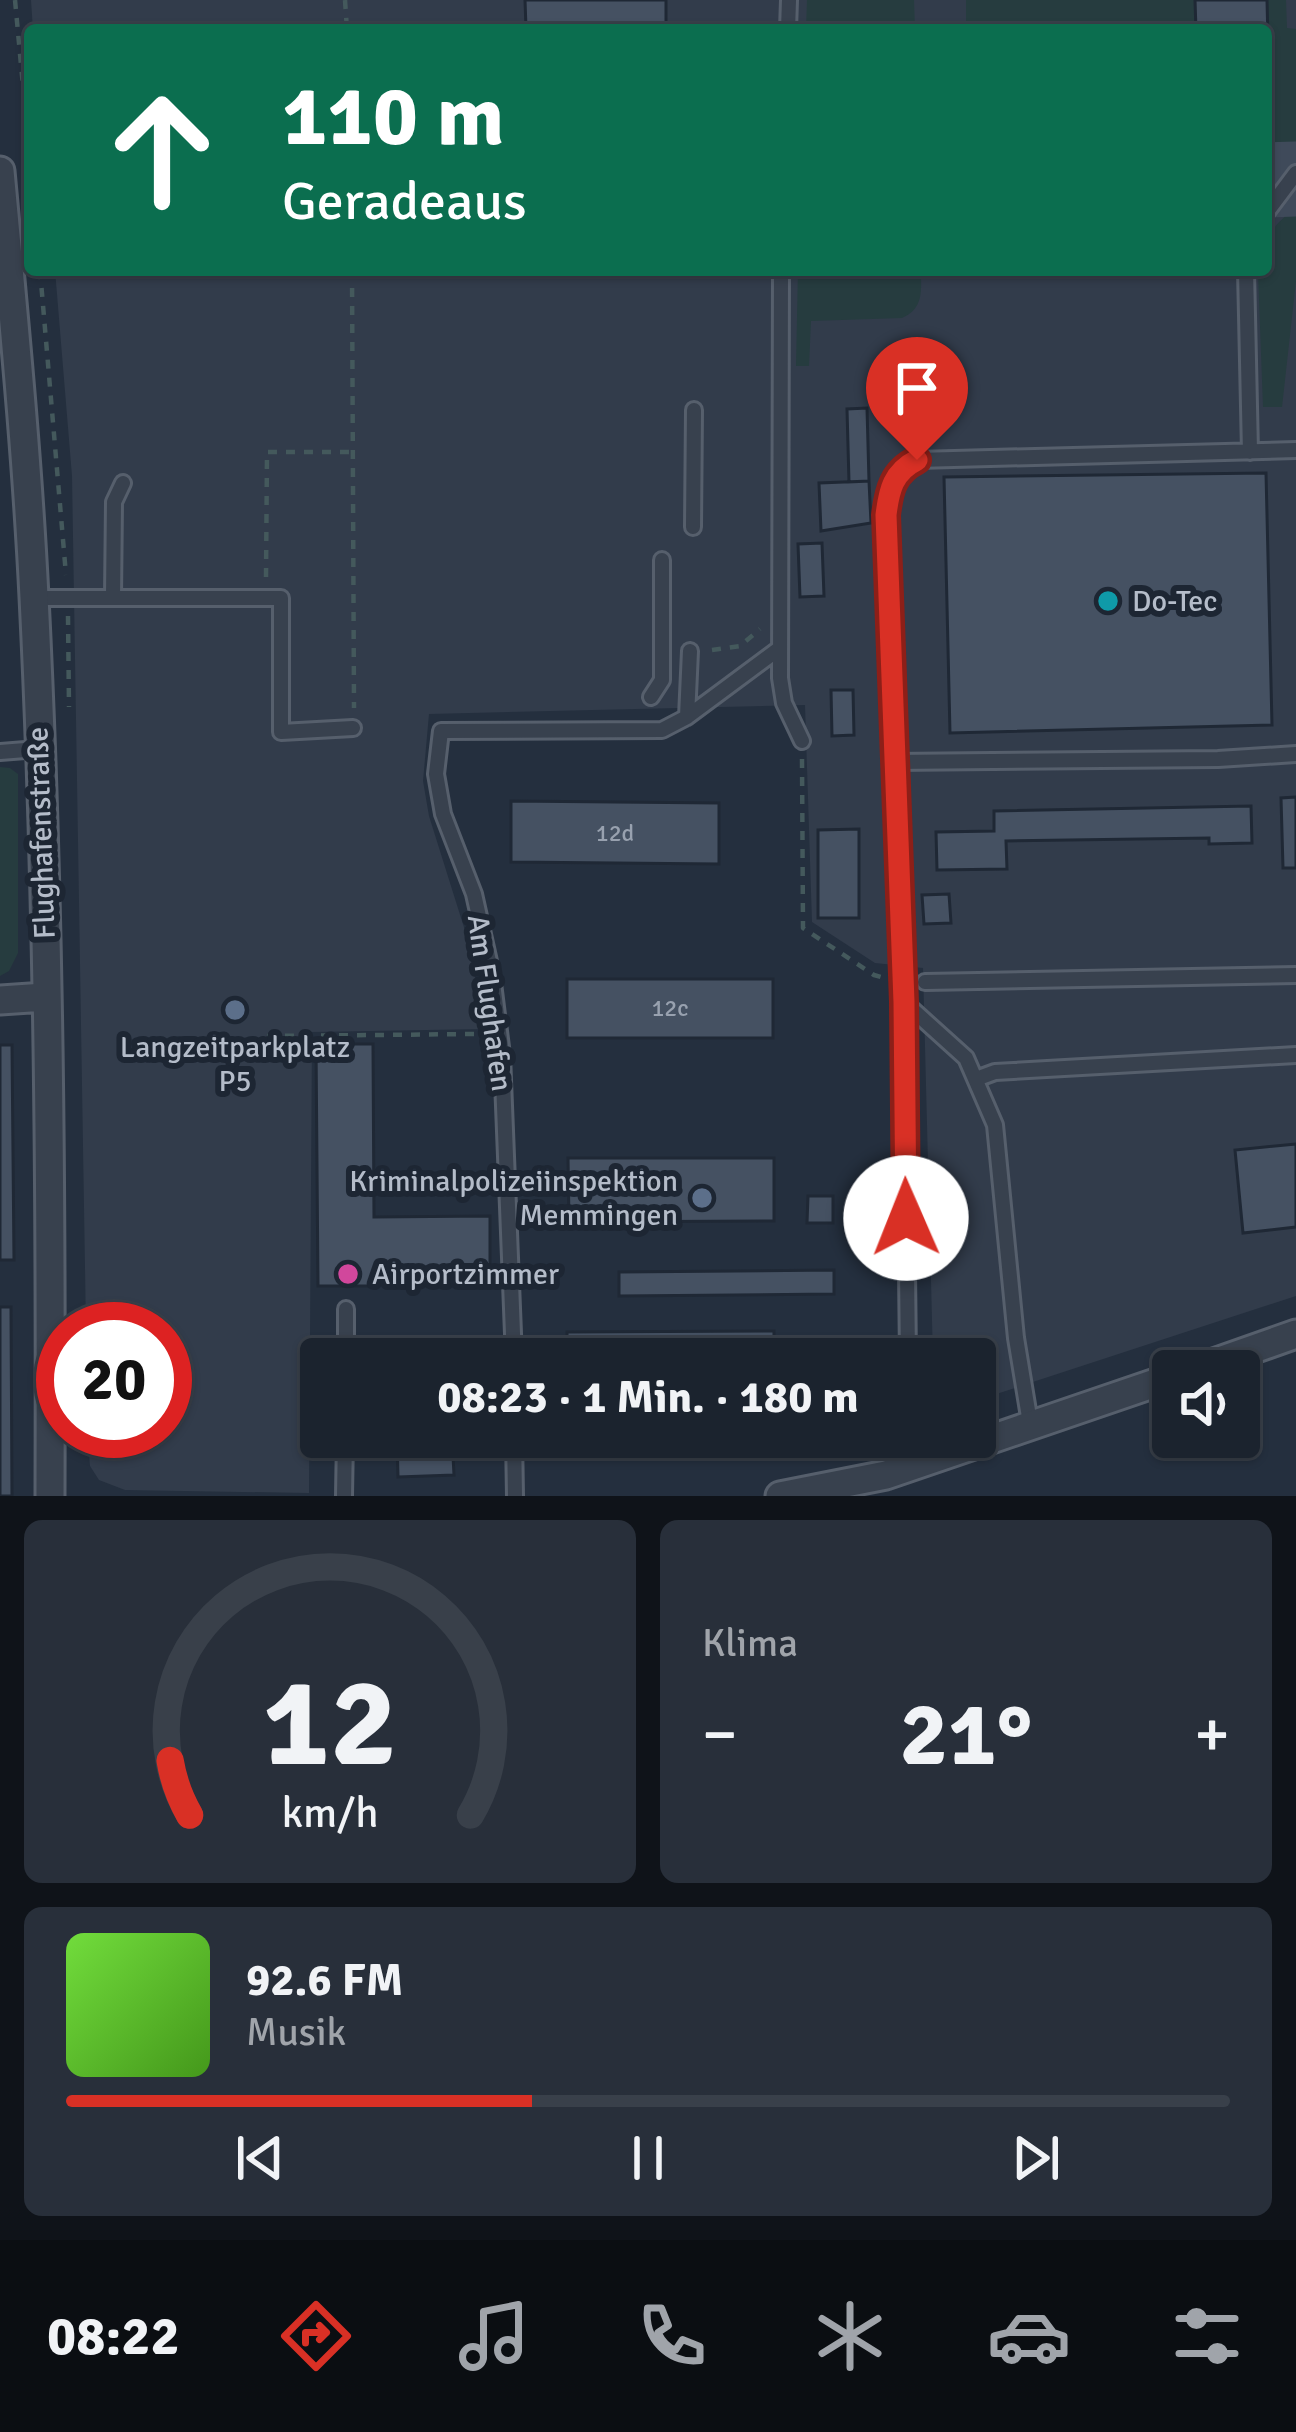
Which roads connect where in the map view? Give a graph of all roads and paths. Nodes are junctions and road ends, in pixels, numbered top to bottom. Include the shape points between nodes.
1 (15, 0) edge
2 (24, 97) edge
3 (0, 171) edge
4 (1296, 173) edge
5 (1272, 205) edge
6 (41, 276) edge
7 (352, 276) edge
8 (781, 276) edge
9 (1246, 276) edge
10 (52, 383) dead end
11 (694, 410) dead end
12 (1296, 450) edge
13 (353, 452) junction
14 (1250, 452) junction
15 (123, 483) dead end
16 (693, 527) dead end
17 (662, 560) dead end
18 (113, 597) junction
19 (34, 598) junction
20 (266, 598) junction
21 (761, 627) dead end
22 (780, 648) junction
23 (707, 650) dead end
24 (689, 651) dead end
25 (651, 697) dead end
26 (687, 717) junction
27 (353, 728) joint
28 (802, 747) joint
29 (38, 749) junction
30 (0, 752) edge
31 (1296, 754) edge
32 (893, 762) junction
33 (1296, 975) edge
34 (926, 982) dead end
35 (903, 983) junction
36 (45, 997) junction
37 (0, 1000) edge
38 (904, 1002) junction
39 (500, 1033) junction
40 (345, 1035) junction
41 (267, 1036) dead end
42 (345, 1044) dead end
43 (1296, 1055) edge
44 (976, 1079) junction
45 (346, 1309) dead end
46 (1296, 1334) edge
47 (346, 1338) edge
48 (513, 1338) edge
49 (908, 1338) edge
50 (1251, 1350) edge
51 (1152, 1386) edge
52 (1031, 1429) junction
53 (345, 1458) edge
54 (514, 1458) edge
55 (900, 1458) edge
56 (886, 1475) junction
57 (50, 1496) edge
58 (344, 1496) edge
59 (514, 1496) edge
60 (780, 1496) edge

1 - 2 path
3 - 19 street, Flughafenstraße
4 - 5 lane
6 - 10 path
7 - 13 path
8 - 22 lane
9 - 14 lane
11 - 16 lane
12 - 14 lane
13 - 20 path via 267,452
13 - 27 path
14 - 32 lane via 917,460 902,467 886,515
15 - 18 lane via 114,502
17 - 25 lane via 662,680
18 - 19 lane
18 - 20 lane
19 - 29 street, Flughafenstraße
20 - 27 lane via 281,598 281,732
21 - 23 path via 740,646
22 - 26 lane, Am Flughafen
22 - 28 lane via 784,703
24 - 26 lane
26 - 39 lane, Am Flughafen via 662,730 441,730 436,774 443,814 474,894
28 - 35 path via 803,928 874,975
29 - 30 lane
29 - 36 street, Flughafenstraße
31 - 32 lane
32 - 35 lane
33 - 34 lane
35 - 38 lane
36 - 37 street
36 - 57 street, Flughafenstraße
38 - 44 lane via 966,1058
38 - 49 lane
39 - 40 path
39 - 48 lane, Am Flughafen
40 - 41 path
40 - 42 path
43 - 44 lane
44 - 52 lane via 995,1125
45 - 47 lane
46 - 50 street
51 - 52 street
52 - 56 street
53 - 58 lane
54 - 59 lane
55 - 56 lane
56 - 60 street

